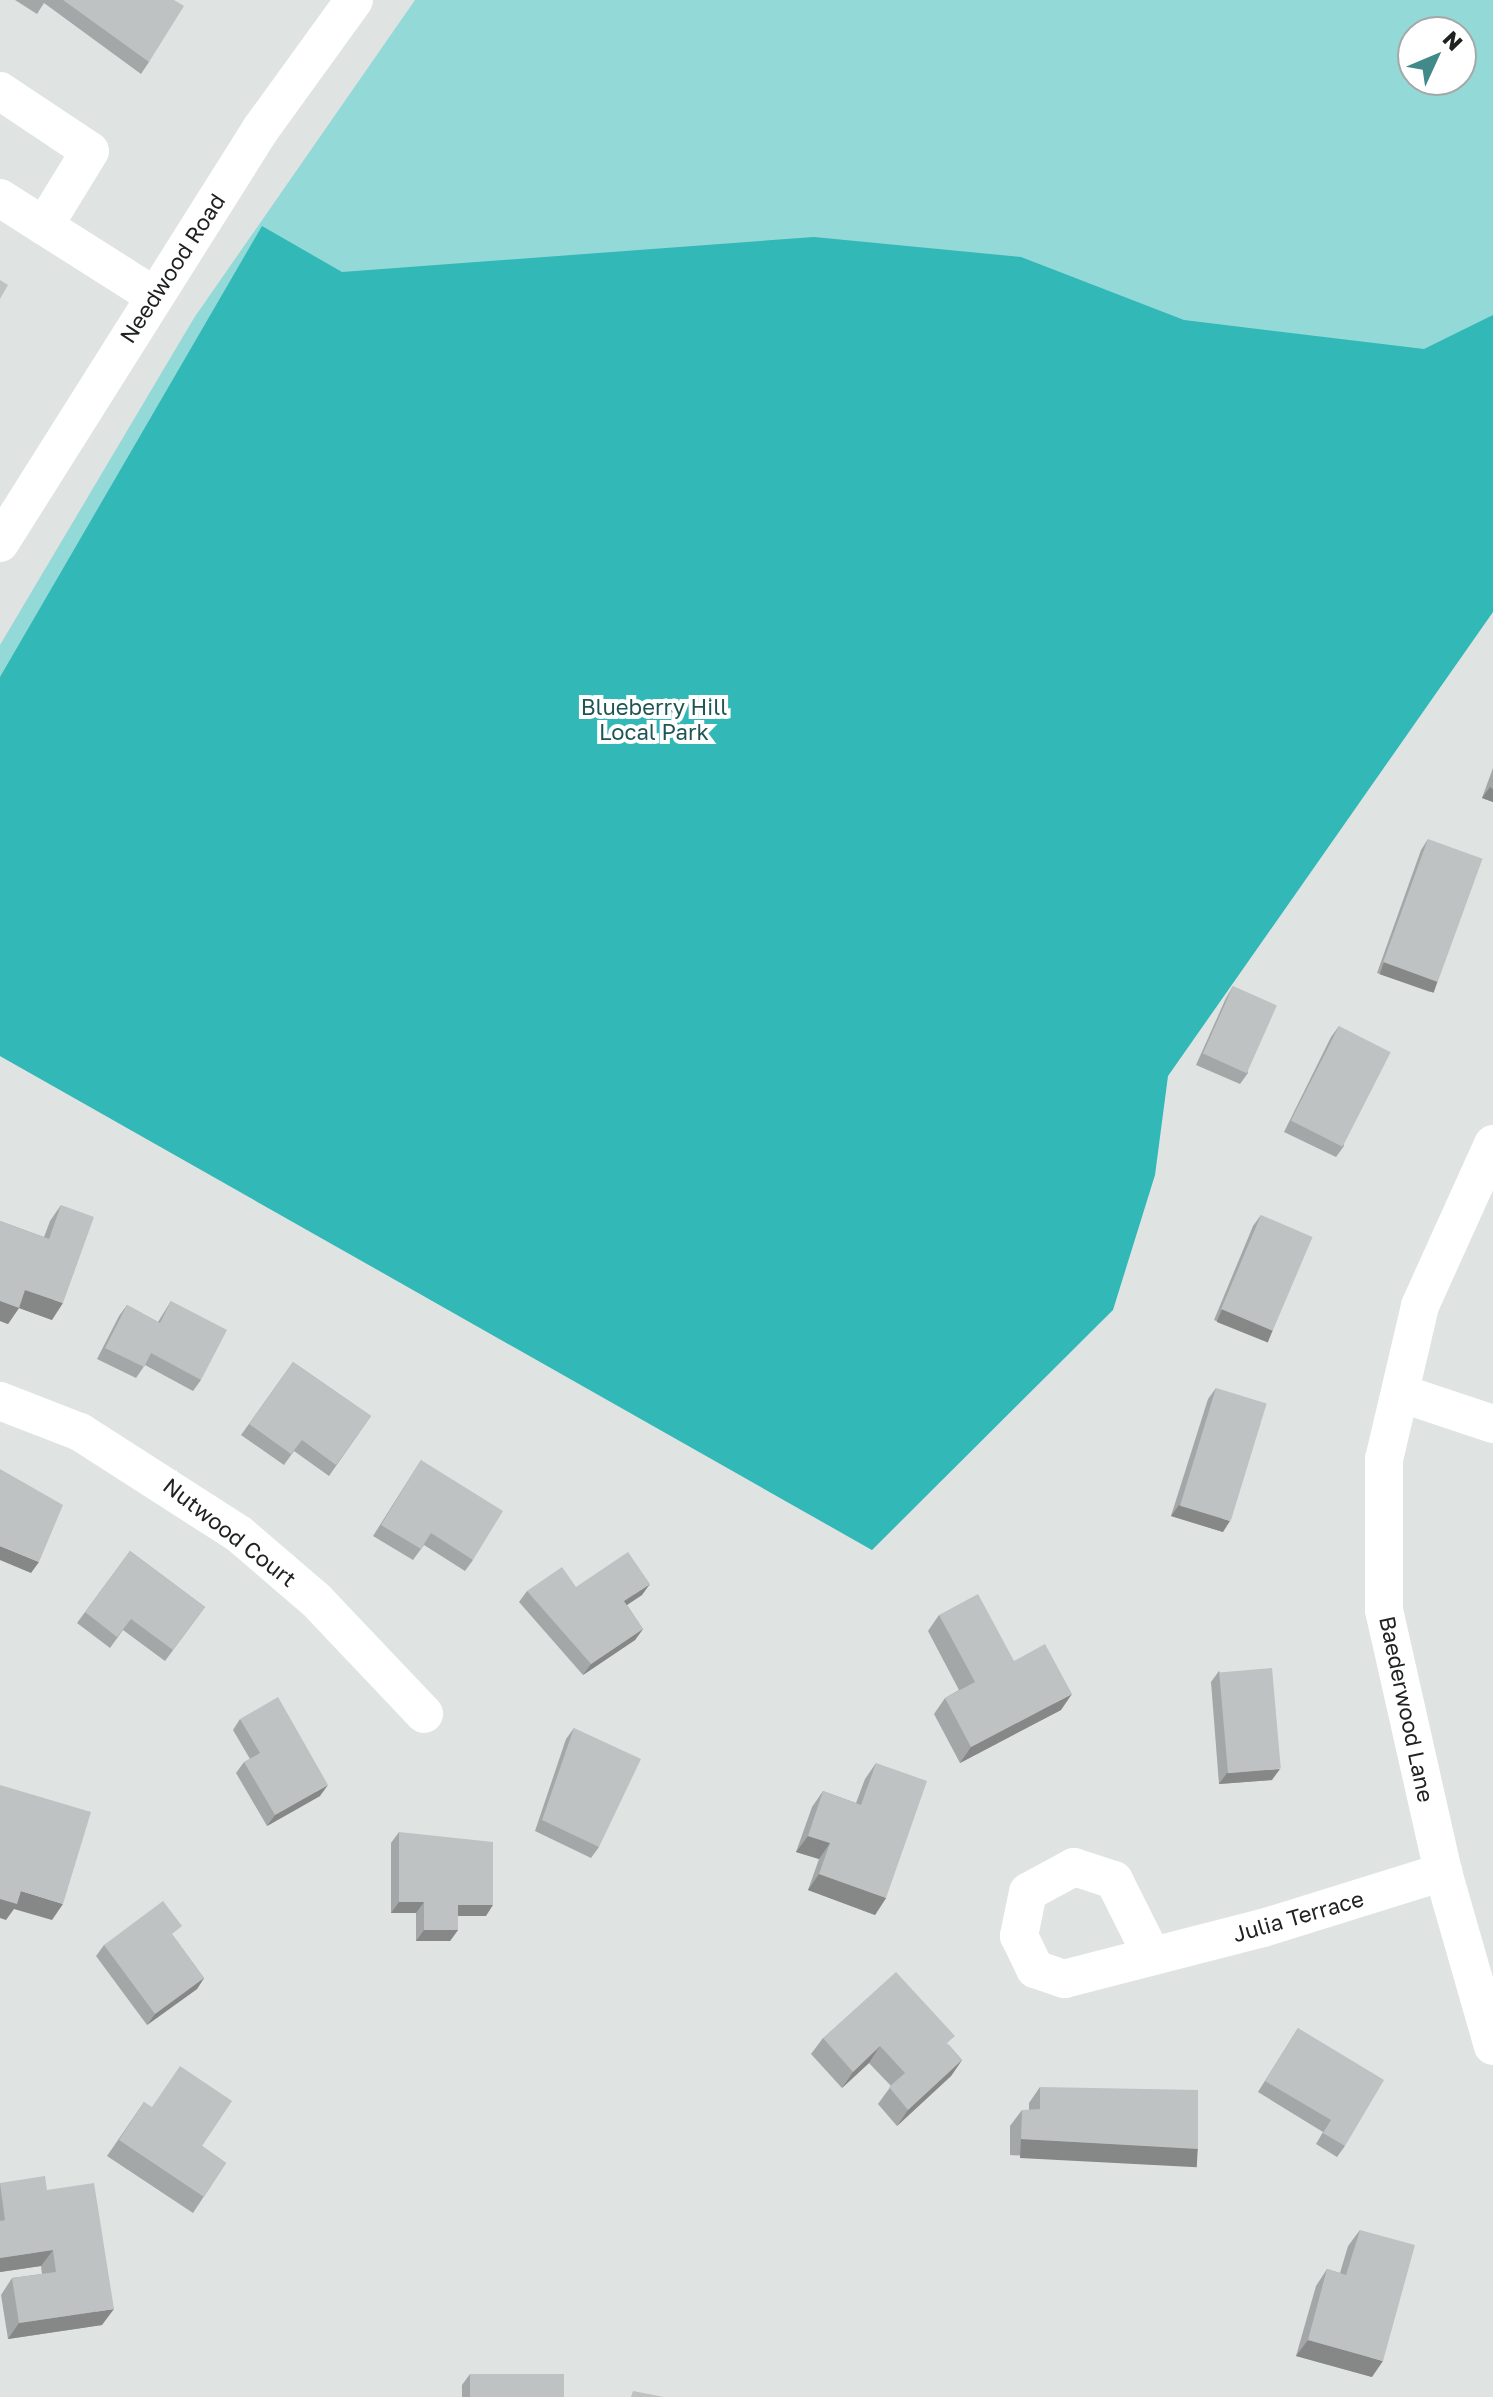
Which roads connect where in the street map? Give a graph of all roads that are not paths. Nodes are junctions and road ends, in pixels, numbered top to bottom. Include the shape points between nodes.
1 (354, 0) edge
2 (0, 91) edge
3 (0, 198) edge
4 (44, 226) junction
5 (153, 295) junction
6 (0, 543) edge
7 (1493, 1144) edge
8 (1400, 1393) junction
9 (0, 1401) edge
10 (1493, 1424) edge
11 (424, 1714) dead end
12 (1443, 1872) junction
13 (1152, 1956) dead end
14 (1493, 2046) edge

1 - 5 street, Needwood Road
2 - 4 street via 90,151
3 - 4 street
4 - 5 street
5 - 6 street, Needwood Road
7 - 8 street, Baederwood Lane via 1420,1306
8 - 10 street
8 - 12 street, Baederwood Lane via 1384,1459 1384,1610
9 - 11 street, Nutwood Court via 80,1432 239,1534 316,1600
12 - 13 street, Julia Terrace
12 - 14 street, Baederwood Lane

